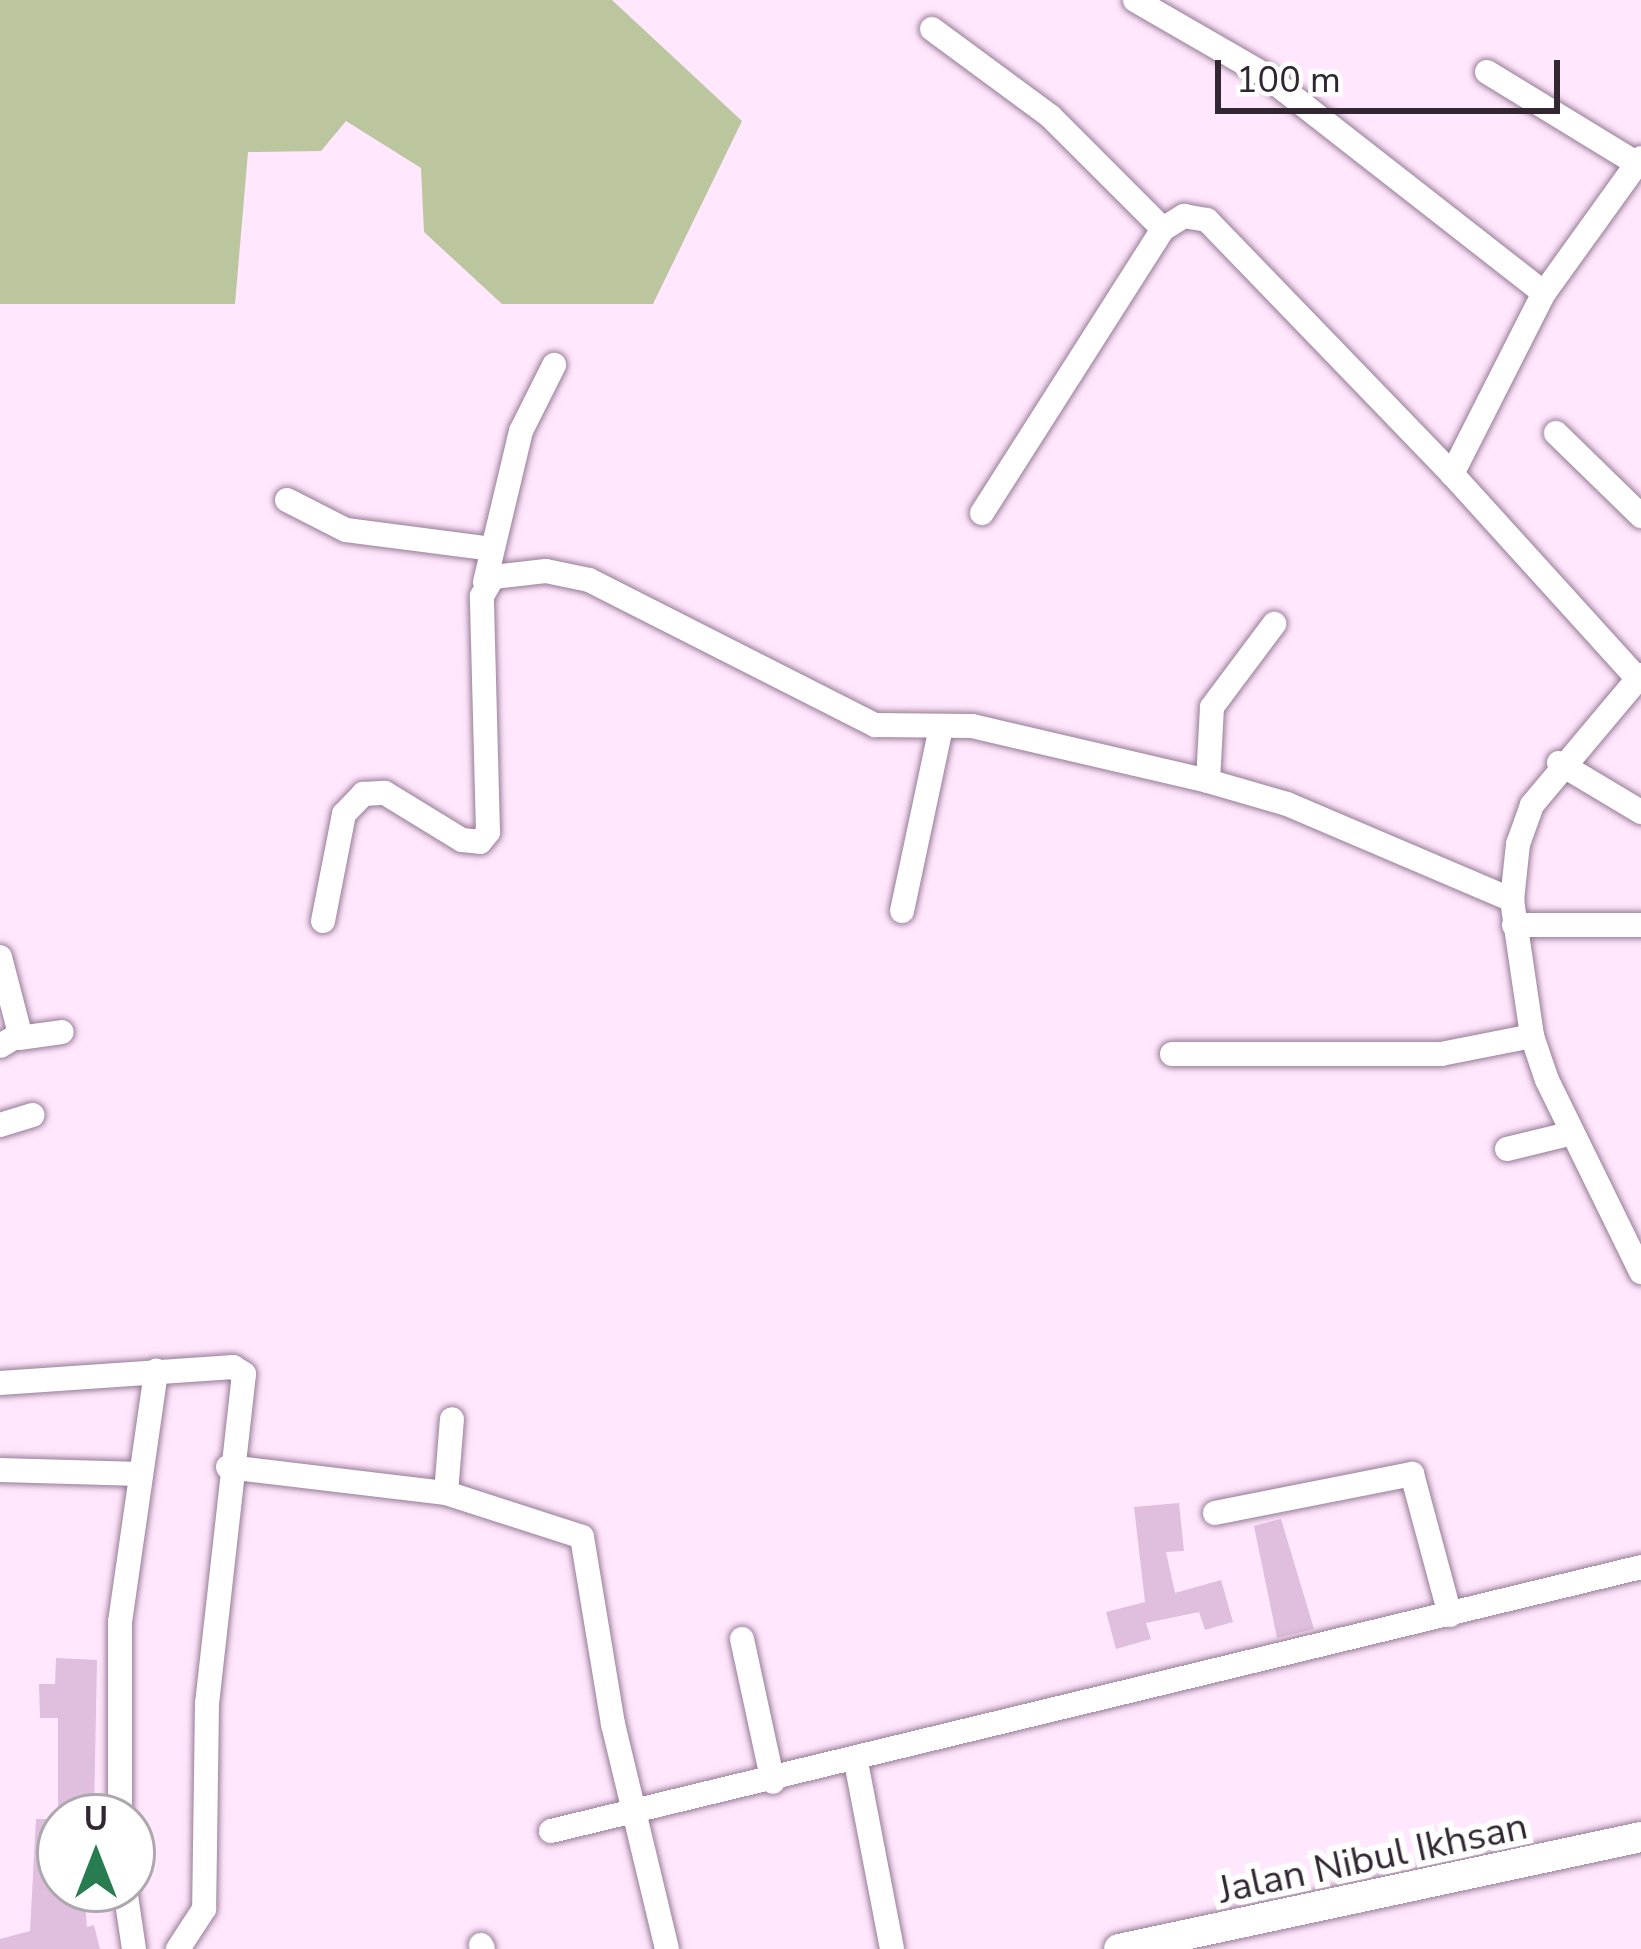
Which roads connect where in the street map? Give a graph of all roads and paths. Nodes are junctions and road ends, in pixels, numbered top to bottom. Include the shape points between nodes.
1 (1135, 0) edge
2 (932, 28) dead end
3 (1487, 72) dead end
4 (1638, 160) edge
5 (1163, 229) junction
6 (1544, 293) junction
7 (554, 364) dead end
8 (1556, 433) dead end
9 (1452, 474) junction
10 (287, 500) dead end
11 (982, 513) dead end
12 (1641, 516) edge
13 (492, 549) junction
14 (484, 582) junction
15 (1274, 624) dead end
16 (1639, 676) edge
17 (941, 728) junction
18 (1559, 764) junction
19 (1208, 782) junction
20 (1641, 812) edge
21 (902, 911) dead end
22 (1513, 913) junction
23 (323, 921) dead end
24 (1641, 925) edge
25 (0, 957) edge
26 (62, 1032) dead end
27 (1532, 1036) junction
28 (9, 1042) edge
29 (1172, 1054) dead end
30 (33, 1115) dead end
31 (0, 1125) edge
32 (1569, 1134) junction
33 (1507, 1149) dead end
34 (1640, 1262) edge
35 (156, 1371) junction
36 (0, 1383) edge
37 (452, 1419) dead end
38 (229, 1467) junction
39 (0, 1470) edge
40 (141, 1474) junction
41 (446, 1493) junction
42 (1215, 1513) dead end
43 (1641, 1567) edge
44 (1450, 1615) junction
45 (742, 1640) dead end
46 (856, 1762) junction
47 (772, 1782) junction
48 (120, 1793) edge
49 (634, 1811) junction
50 (551, 1831) dead end
51 (1641, 1837) edge
52 (126, 1913) edge
53 (1174, 1944) edge
54 (128, 1947) edge
55 (178, 1949) edge
56 (667, 1949) edge
57 (892, 1949) edge
58 (1119, 1949) edge

1 - 6 street via 1265,76
2 - 5 street via 1050,116
3 - 4 street
4 - 6 street
5 - 9 street via 1184,216 1207,220
5 - 11 street
6 - 9 street
7 - 13 street via 520,431
8 - 12 street
9 - 16 street
10 - 13 street via 346,530
13 - 14 street
14 - 17 street via 511,571 571,573 875,725
14 - 23 street via 488,832 480,842 462,840 385,793 363,794 344,814
15 - 19 street via 1212,707
16 - 18 street
17 - 19 street via 1014,735
17 - 21 street
18 - 20 street
18 - 22 street via 1517,844
19 - 22 street via 1287,804
22 - 24 street
22 - 27 street
25 - 28 street
26 - 28 street
27 - 29 street via 1441,1054
27 - 32 street
30 - 31 street
32 - 33 street
32 - 34 street
35 - 36 street
35 - 38 street via 233,1367 244,1374
35 - 40 street
37 - 41 street
38 - 41 street
38 - 55 street via 207,1703 204,1910
39 - 40 street
40 - 48 street via 120,1622
41 - 49 street via 582,1537
42 - 44 street via 1408,1472
43 - 44 street
44 - 46 street
45 - 47 street
46 - 47 street
46 - 57 street
47 - 49 street
49 - 50 street
49 - 56 street
51 - 53 street, Jalan Nibul Ikhsan
52 - 54 street
53 - 58 street, Jalan Nibul Ikhsan

